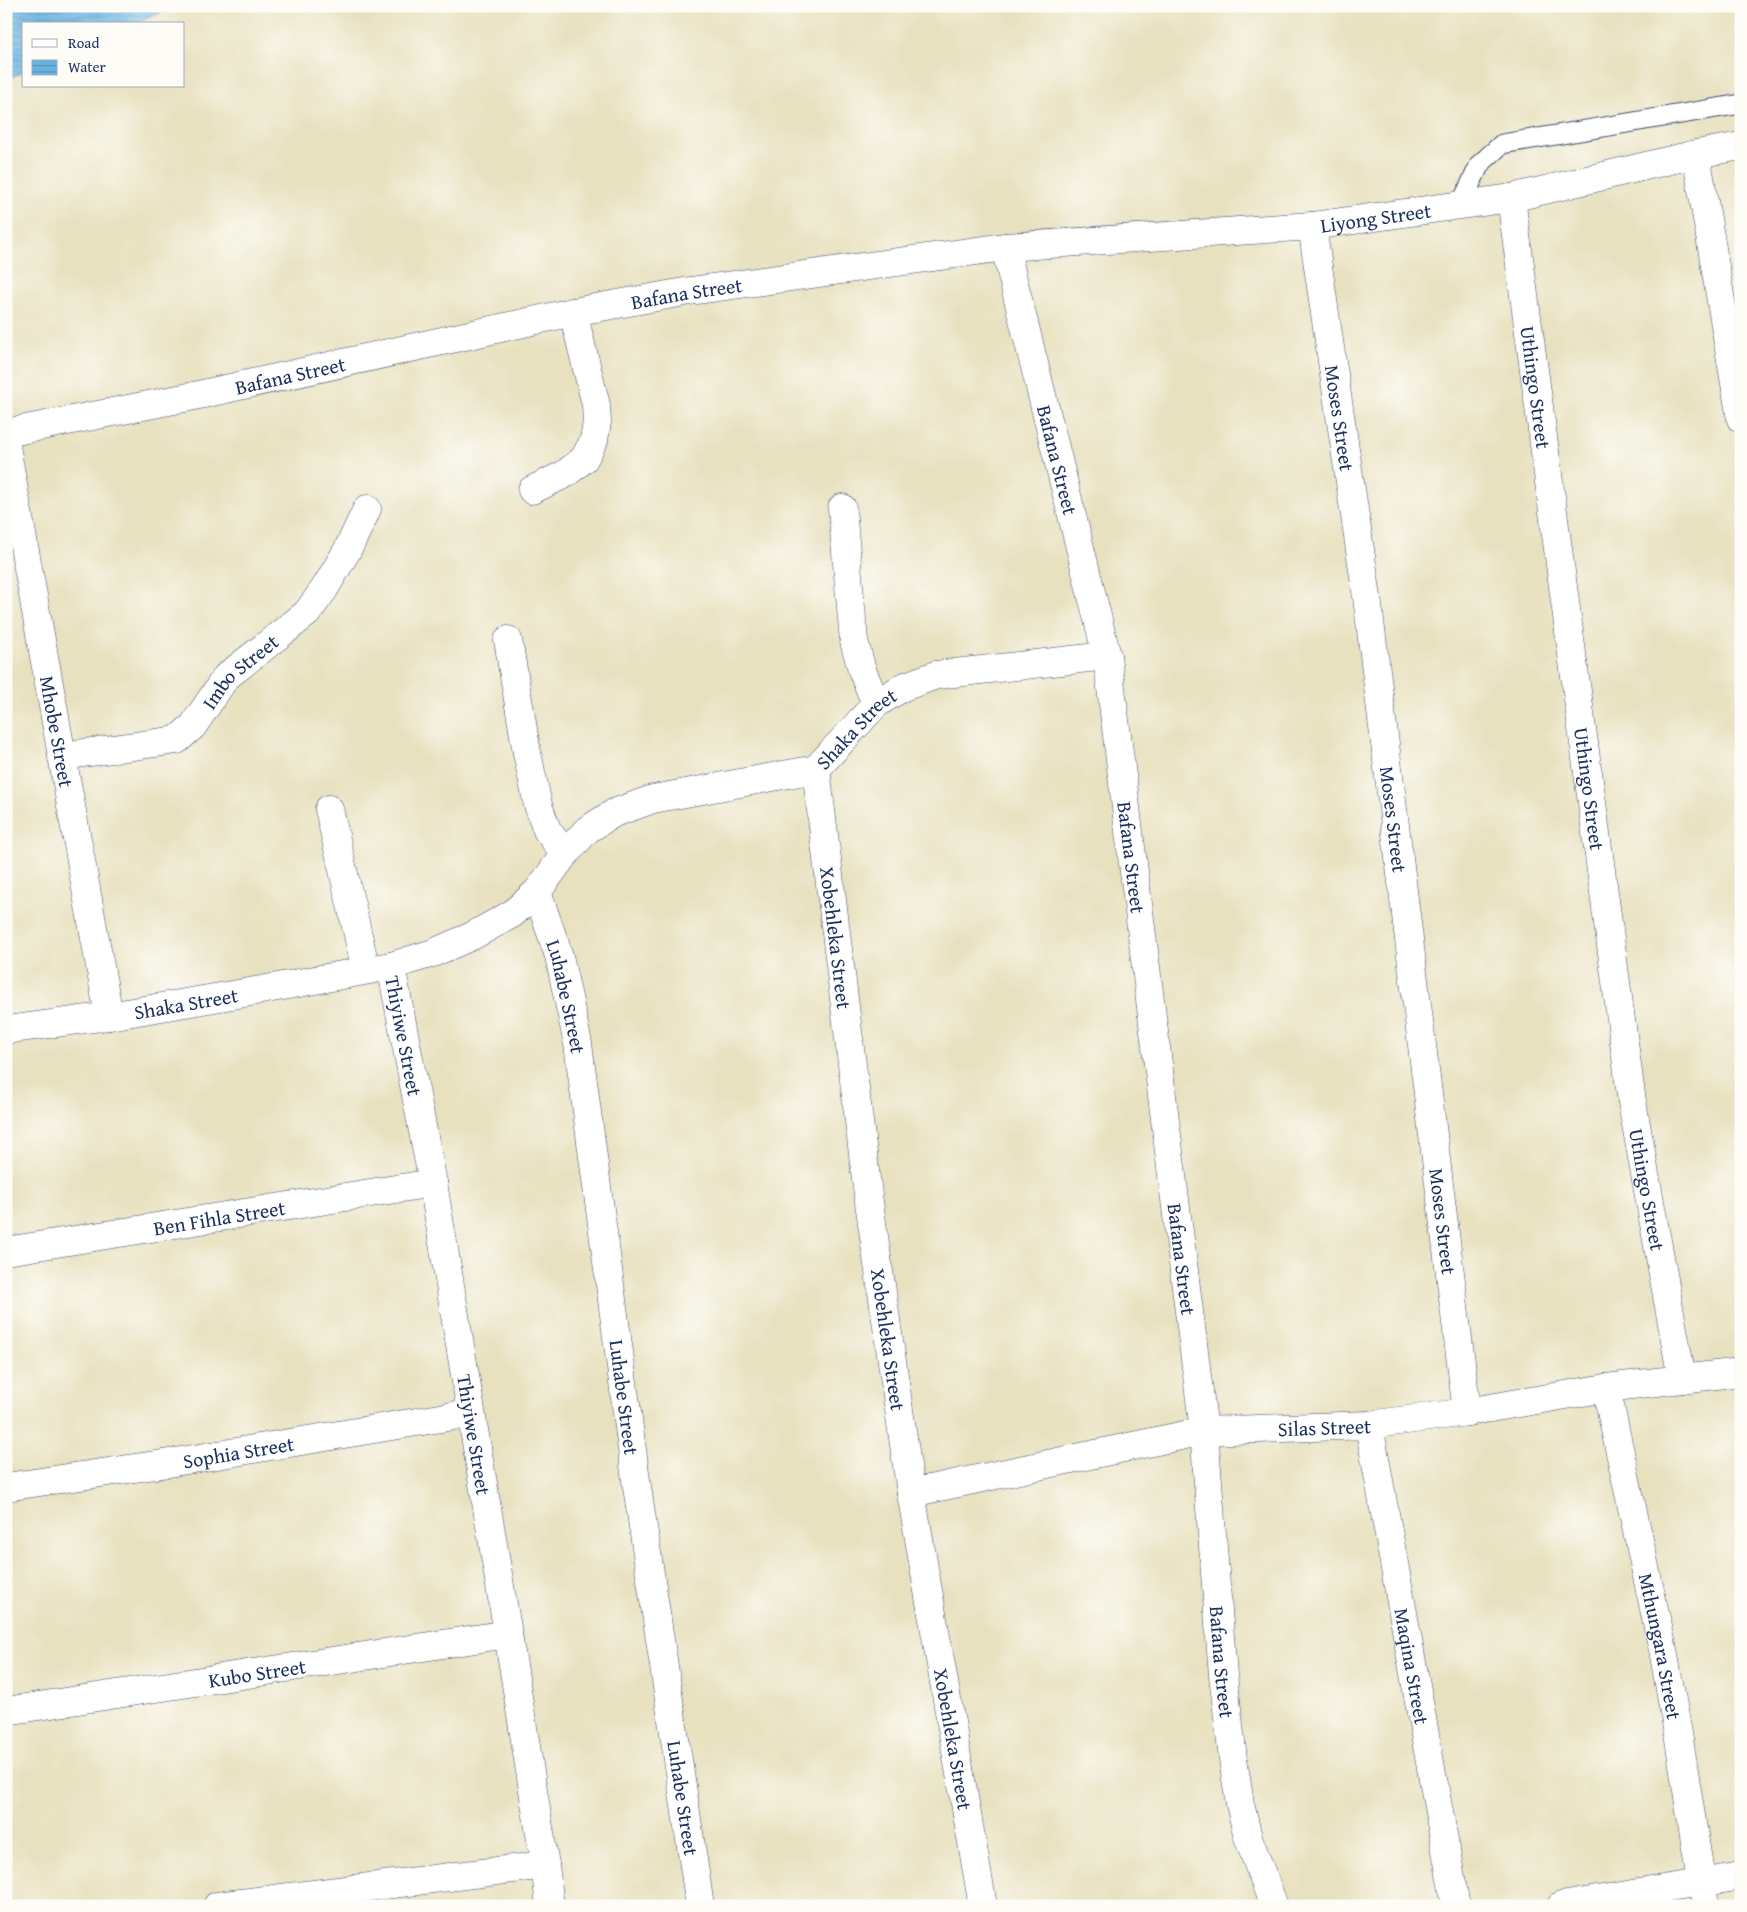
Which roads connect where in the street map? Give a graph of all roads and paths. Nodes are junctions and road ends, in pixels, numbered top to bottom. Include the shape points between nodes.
1 (1741, 104) edge
2 (1741, 146) edge
3 (1696, 154) junction
4 (1511, 198) junction
5 (1460, 206) junction
6 (1312, 226) junction
7 (1005, 248) junction
8 (573, 312) junction
9 (1741, 419) edge
10 (6, 433) edge
11 (6, 446) edge
12 (532, 490) dead end
13 (842, 508) dead end
14 (367, 509) dead end
15 (508, 640) dead end
16 (1107, 656) junction
17 (876, 704) junction
18 (62, 756) junction
19 (816, 769) junction
20 (329, 809) dead end
21 (565, 854) junction
22 (538, 892) junction
23 (379, 968) junction
24 (110, 1016) junction
25 (6, 1030) edge
26 (433, 1183) junction
27 (6, 1251) edge
28 (1741, 1372) edge
29 (1682, 1379) junction
30 (1606, 1388) junction
31 (1467, 1412) junction
32 (471, 1413) junction
33 (1369, 1426) junction
34 (1204, 1431) junction
35 (6, 1486) edge
36 (910, 1493) junction
37 (508, 1634) junction
38 (6, 1712) edge
39 (546, 1865) junction
40 (1741, 1876) edge
41 (1703, 1894) edge
42 (217, 1906) edge
43 (550, 1906) edge
44 (700, 1906) edge
45 (983, 1906) edge
46 (1274, 1906) edge
47 (1456, 1906) edge
48 (1561, 1906) edge

1 - 5 lane via 1502,144 1480,164
2 - 3 street, Liyong Street
3 - 4 street, Liyong Street
3 - 9 street
4 - 5 street, Liyong Street
4 - 29 street, Uthingo Street via 1632,1102
5 - 6 street, Liyong Street
6 - 7 street, Liyong Street
6 - 31 street, Moses Street via 1367,597
7 - 8 street, Bafana Street via 690,291
7 - 16 street, Bafana Street
8 - 10 street, Bafana Street via 194,396
8 - 12 street via 596,405 594,440 584,459 565,474
11 - 18 street, Mhobe Street
13 - 17 street via 854,641
14 - 18 street, Imbo Street via 348,549 307,613 226,677 193,726 177,740
15 - 21 street via 538,805 547,830
16 - 17 street, Shaka Street via 936,675 904,687
16 - 34 street, Bafana Street
17 - 19 street, Shaka Street
18 - 24 street, Mhobe Street
19 - 21 street, Shaka Street via 654,799 614,813 587,830
19 - 36 street, Xobehleka Street via 868,1195
20 - 23 street
21 - 22 street, Shaka Street
22 - 23 street, Shaka Street via 512,914 472,936 433,953
22 - 44 street, Luhabe Street via 559,956 578,1044 638,1499
23 - 24 street, Shaka Street
23 - 26 street, Thiyiwe Street
24 - 25 street, Shaka Street
26 - 27 street, Ben Fihla Street
26 - 32 street, Thiyiwe Street
28 - 29 street, Silas Street
29 - 30 street, Silas Street
30 - 31 street, Silas Street
30 - 41 street, Mthungara Street via 1663,1650
31 - 33 street, Silas Street
32 - 35 street, Sophia Street
32 - 37 street, Thiyiwe Street
33 - 34 street, Silas Street
33 - 47 street, Maqina Street
34 - 36 street, Silas Street
34 - 46 street, Bafana Street via 1223,1675 1233,1759 1248,1837
36 - 45 street, Xobehleka Street
37 - 38 street, Kubo Street
37 - 39 street, Thiyiwe Street
39 - 42 street
39 - 43 street, Thiyiwe Street
40 - 41 street
41 - 48 street

